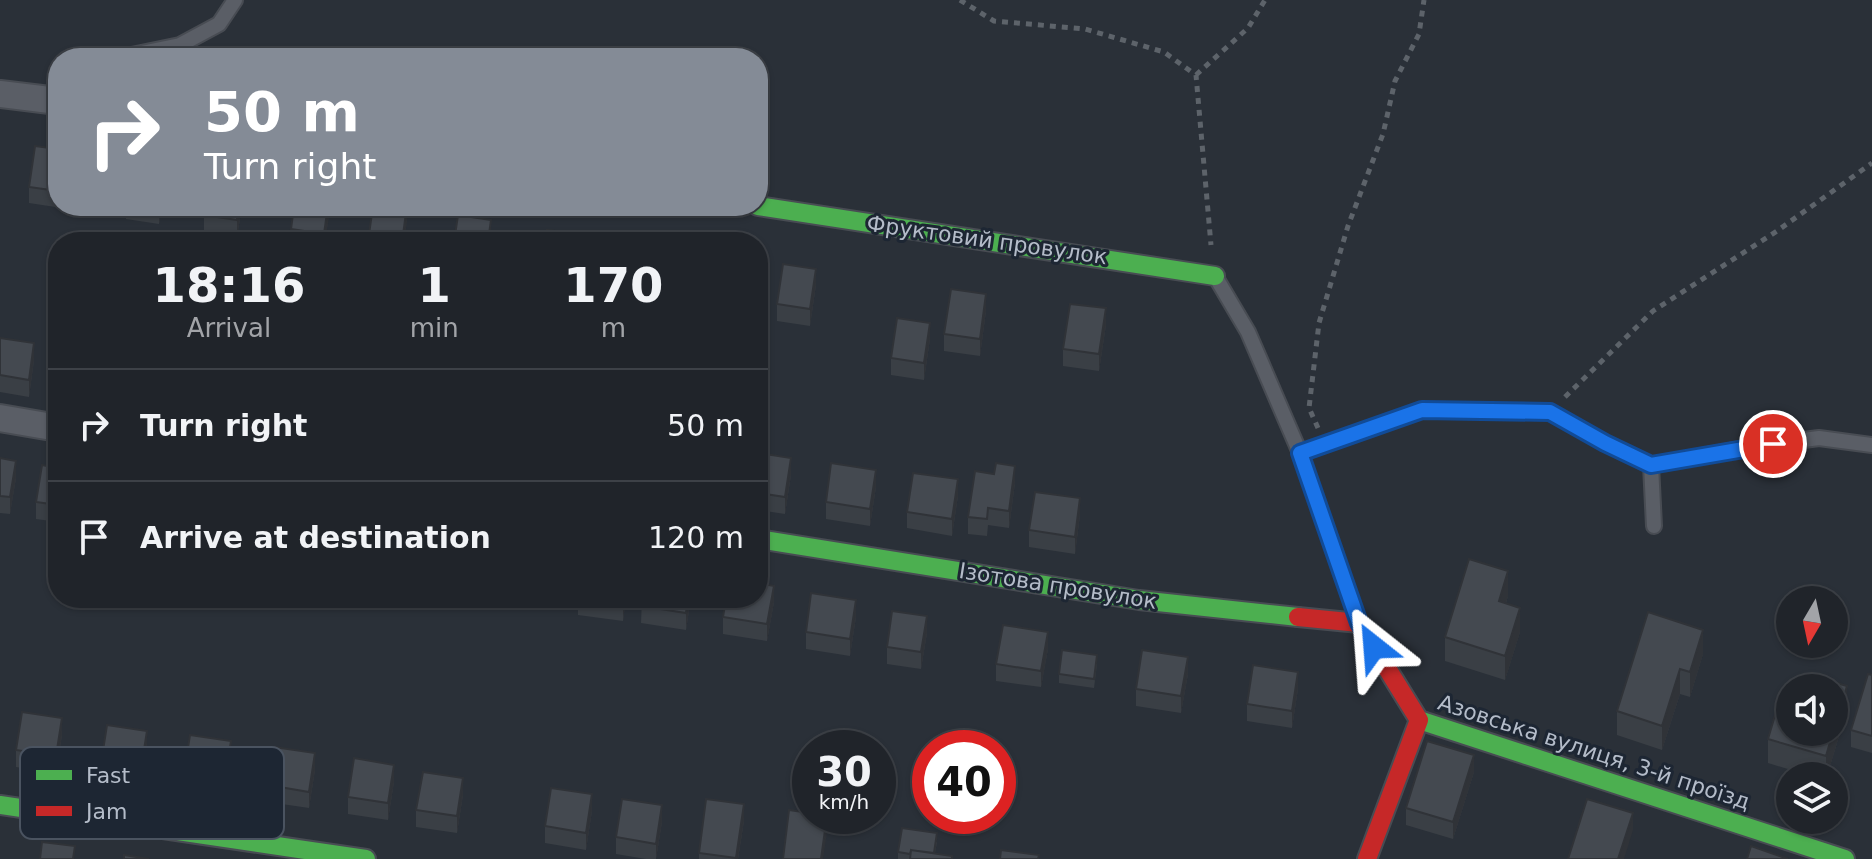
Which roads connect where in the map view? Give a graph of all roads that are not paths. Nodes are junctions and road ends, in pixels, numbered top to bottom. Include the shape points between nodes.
1 (235, 0) edge
2 (165, 48) edge
3 (0, 94) edge
4 (48, 97) edge
5 (768, 208) edge
6 (1215, 276) joint
7 (0, 418) edge
8 (48, 426) edge
9 (1872, 445) edge
10 (1300, 453) junction
11 (1651, 465) junction
12 (1654, 526) dead end
13 (768, 541) edge
14 (1359, 623) junction
15 (1419, 720) junction
16 (0, 805) edge
17 (20, 808) edge
18 (230, 839) edge
19 (366, 859) edge
20 (1367, 859) edge
21 (1845, 859) edge

1 - 2 lane via 219,24
3 - 4 street
5 - 6 street, Фруктовий провулок
6 - 10 lane via 1248,332
7 - 8 street
9 - 11 lane via 1819,438
10 - 11 lane via 1422,410 1550,412
10 - 14 lane
11 - 12 lane
13 - 14 street, Ізотова провулок via 1139,600
14 - 15 street
15 - 20 street
15 - 21 street, Азовська вулиця, 3-й проїзд
16 - 17 street
18 - 19 street

